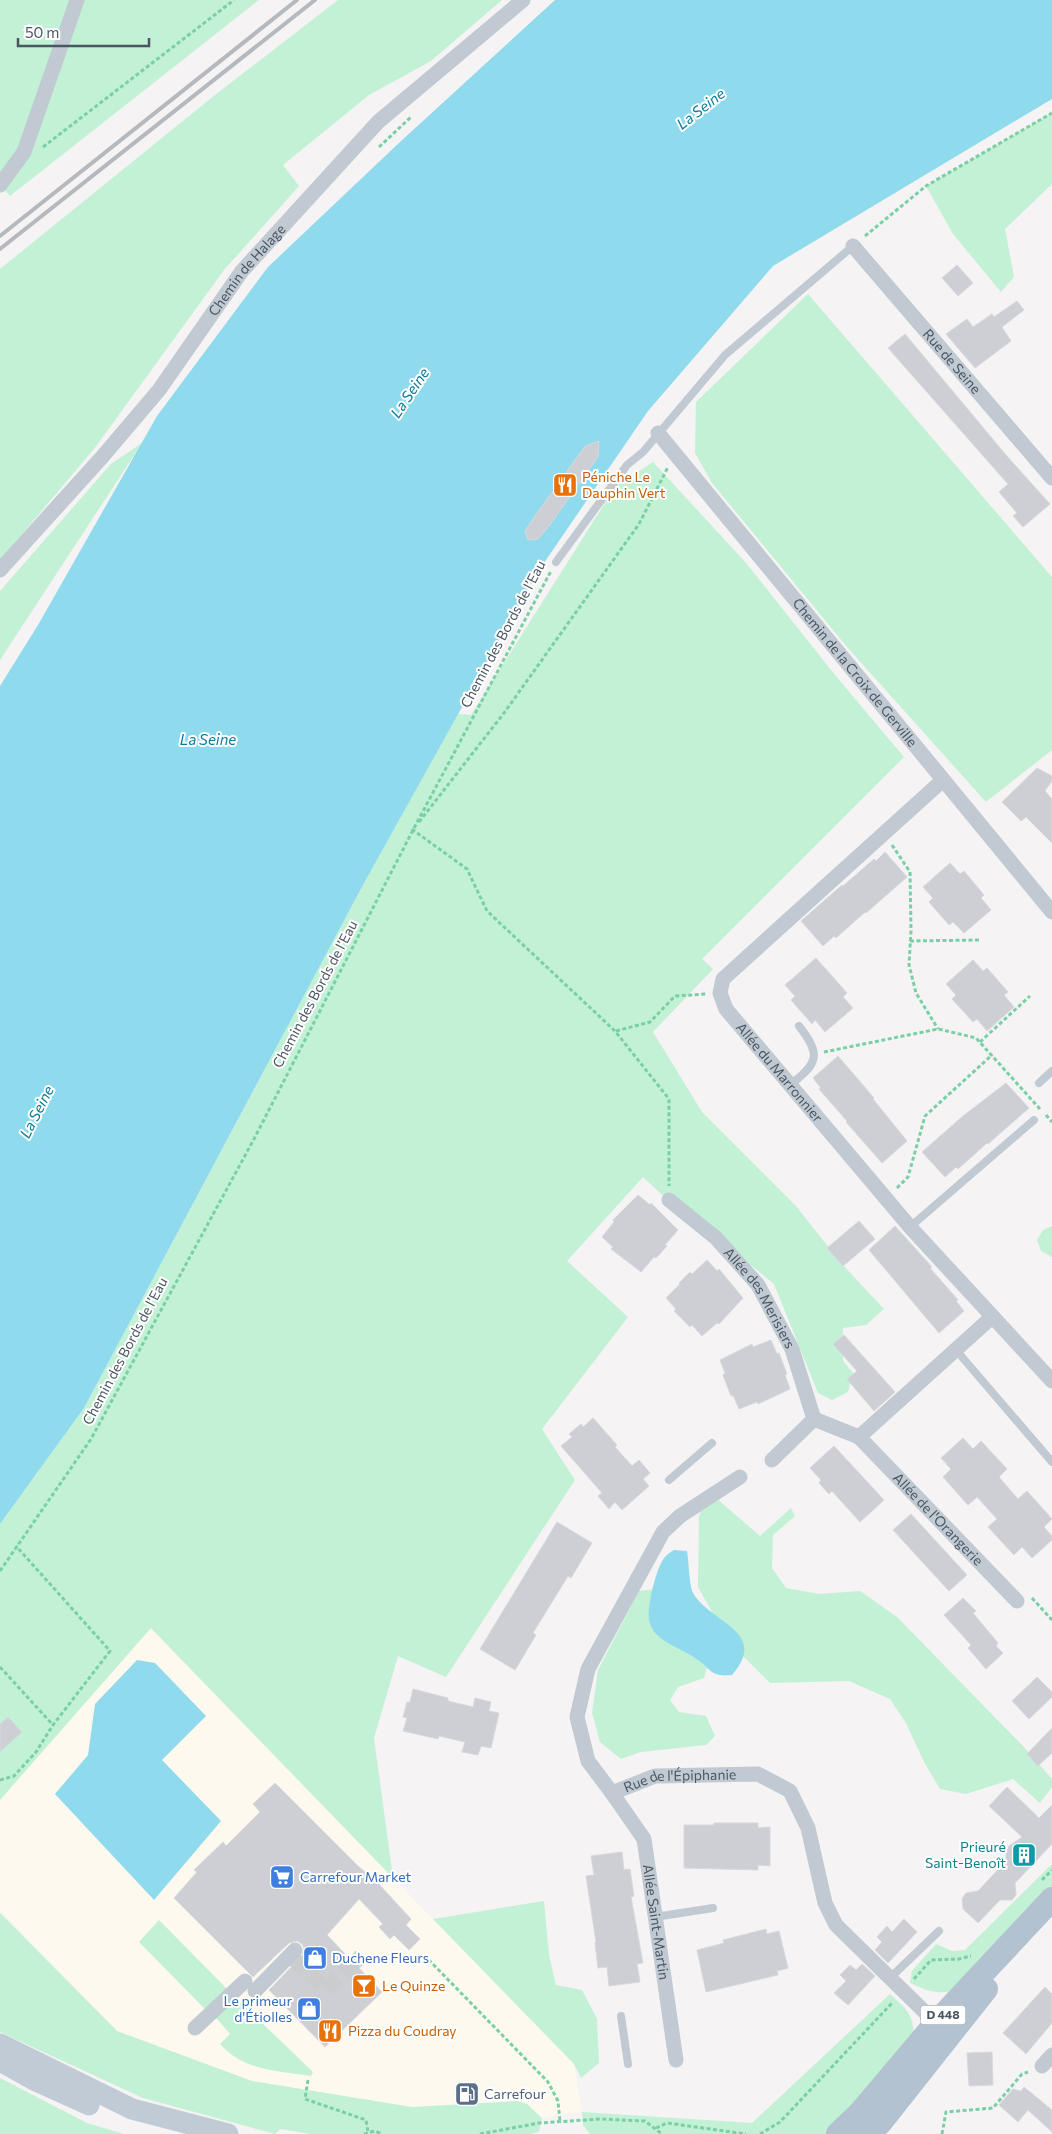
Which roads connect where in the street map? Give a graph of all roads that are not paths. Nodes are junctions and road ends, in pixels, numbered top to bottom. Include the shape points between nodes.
1 (77, 0) edge
2 (523, 0) edge
3 (0, 185) edge
4 (853, 246) joint
5 (658, 433) junction
6 (1052, 478) edge
7 (556, 562) road end
8 (0, 570) edge
9 (943, 780) junction
10 (1052, 912) edge
11 (799, 1026) dead end
12 (1052, 1071) edge
13 (1039, 1083) dead end
14 (790, 1085) junction
15 (1034, 1120) dead end
16 (669, 1200) road end
17 (910, 1227) junction
18 (992, 1317) junction
19 (956, 1350) junction
20 (1051, 1377) edge
21 (814, 1419) junction
22 (859, 1437) junction
23 (712, 1443) dead end
24 (772, 1460) dead end
25 (1052, 1462) edge
26 (740, 1476) dead end
27 (669, 1480) dead end
28 (1017, 1601) dead end
29 (612, 1793) junction
30 (1048, 1895) edge
31 (713, 1908) dead end
32 (655, 1917) junction
33 (939, 1931) dead end
34 (293, 1955) dead end
35 (890, 1978) junction
36 (621, 2016) dead end
37 (936, 2023) junction
38 (195, 2028) dead end
39 (0, 2044) edge
40 (676, 2060) dead end
41 (0, 2061) edge
42 (628, 2064) dead end
43 (168, 2134) edge
44 (228, 2134) edge
45 (838, 2134) edge
46 (866, 2134) edge

1 - 3 street via 24,152
2 - 8 street, Chemin de Halage via 378,122 242,272 158,390
4 - 5 lane, Chemin des Bords de l’Eau via 725,355
4 - 6 street, Rue de Seine
5 - 7 lane, Chemin des Bords de l’Eau via 627,465
5 - 9 street, Chemin de la Croix de Gerville
9 - 10 street, Chemin de la Croix de Gerville
9 - 14 street, Allée du Marronnier via 723,979 720,993 726,1009
11 - 14 lane via 812,1042 814,1054 811,1066
12 - 13 lane
14 - 17 street, Allée du Marronnier
15 - 17 lane
16 - 21 street, Allée des Merisiers via 716,1238 758,1285 792,1349
17 - 18 street, Allée du Marronnier
18 - 19 street
18 - 20 street, Allée du Marronnier
19 - 22 street
19 - 25 lane
21 - 22 street
21 - 24 street
22 - 28 street, Allée de l'Orangerie
23 - 27 lane
26 - 29 street, Rue de l'Épiphanie via 680,1516 663,1532 588,1669 577,1716 588,1761
29 - 32 street, Allée Saint-Martin via 644,1839
29 - 35 street, Rue de l'Épiphanie via 655,1776 758,1774 790,1792 808,1828 826,1903 836,1925
30 - 37 main road, D 448
30 - 46 main road, D 448 via 949,2037 880,2123
31 - 32 lane
32 - 40 street, Allée Saint-Martin
33 - 35 lane
34 - 38 street
35 - 37 street, Rue de l'Épiphanie
36 - 42 lane
37 - 45 main road, D 448 via 860,2113
39 - 44 main road via 132,2110
41 - 43 main road via 126,2122

